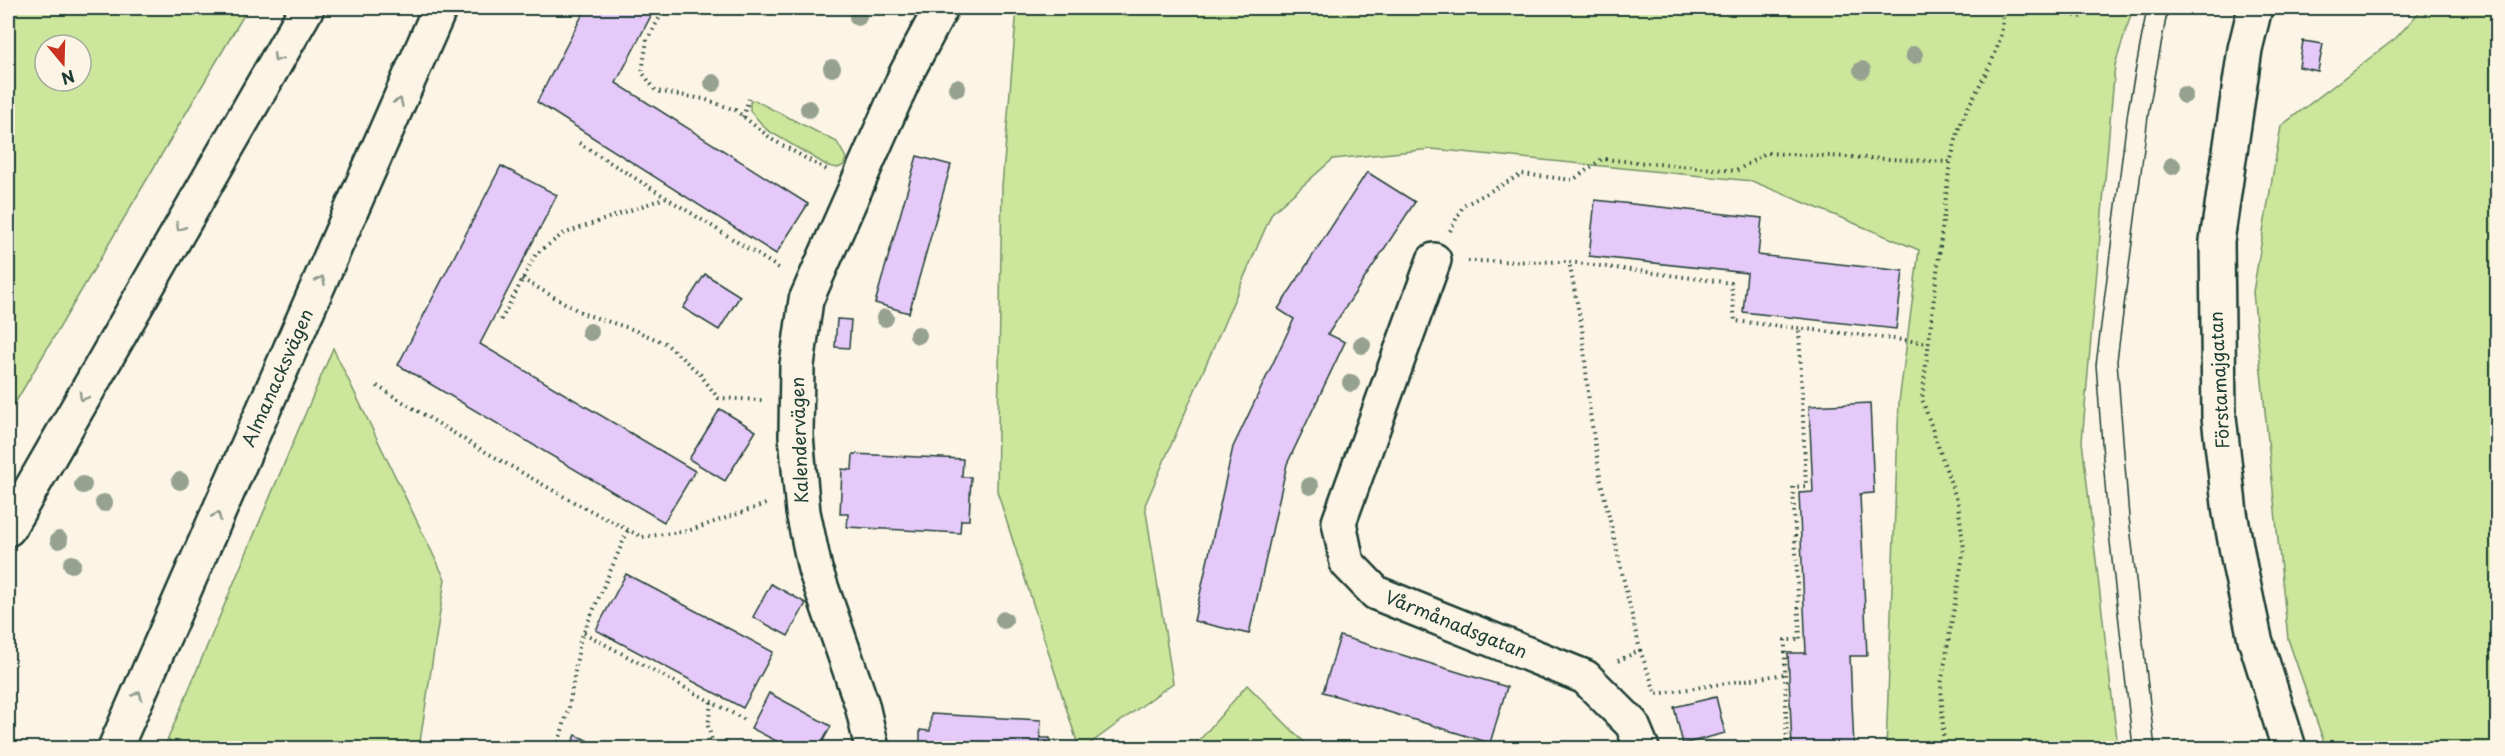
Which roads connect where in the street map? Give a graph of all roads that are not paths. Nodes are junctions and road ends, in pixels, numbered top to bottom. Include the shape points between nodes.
1 (307, 8) edge
2 (440, 8) edge
3 (941, 8) edge
4 (2255, 8) edge
5 (1434, 260) road end
6 (8, 529) edge
7 (115, 748) edge
8 (872, 748) edge
9 (1642, 748) edge
10 (2289, 748) edge

1 -> 6 street
7 -> 2 street, Almanacksvägen
3 - 8 street, Kalendervägen via 906,74 806,300 797,365 796,436 802,512 815,569 862,705
4 - 10 street, Förstamajgatan via 2245,49 2217,242 2219,417 2242,578 2255,639
5 - 9 street, Vårmånadsgatan via 1340,522 1347,563 1376,593 1585,677 1632,723

